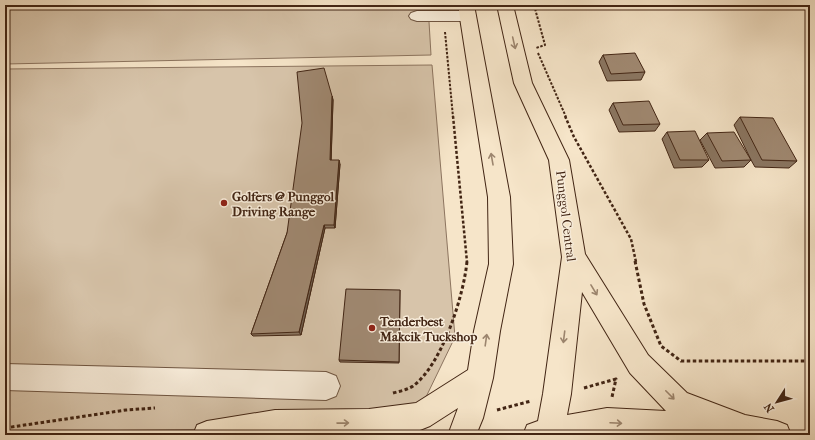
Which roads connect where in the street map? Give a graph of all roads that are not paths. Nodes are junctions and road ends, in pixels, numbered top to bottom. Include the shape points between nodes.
1 (505, 5) edge
2 (467, 10) edge
3 (417, 16) dead end
4 (574, 257) junction
5 (480, 378) junction
6 (8, 383) edge
7 (326, 386) dead end
8 (465, 426) edge
9 (746, 429) junction
10 (545, 434) edge
11 (207, 435) edge
12 (777, 435) edge

1 -> 4 main road, Punggol Central via 523,83 559,160
2 - 3 lane via 444,15
5 -> 2 main road via 501,264 499,205
4 -> 9 main road via 639,364 678,403
4 -> 10 main road, Punggol Central via 557,394
5 - 8 main road
11 -> 5 main road via 275,424 369,423 420,416
6 - 7 lane
10 -> 9 main road via 607,422
9 - 12 main road

